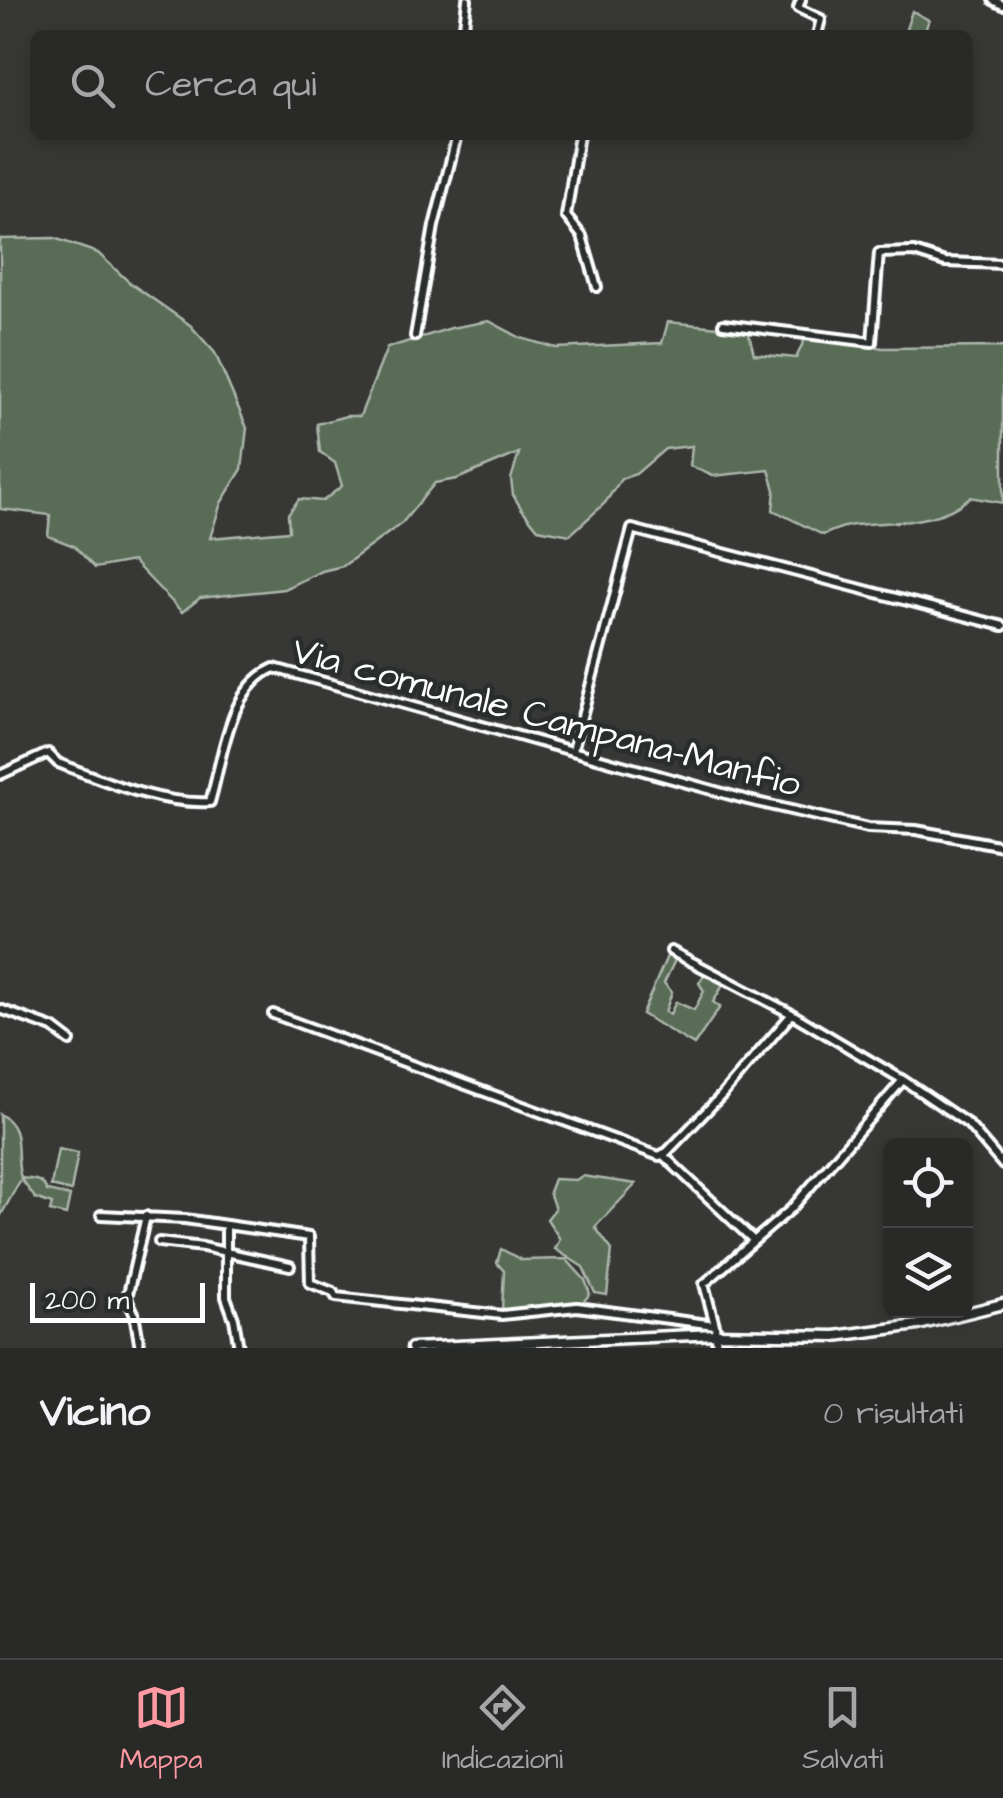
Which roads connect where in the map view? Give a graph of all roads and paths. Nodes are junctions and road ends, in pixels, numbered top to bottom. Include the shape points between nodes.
1 (467, 0) edge
2 (801, 0) edge
3 (993, 0) edge
4 (1003, 5) edge
5 (463, 30) edge
6 (818, 30) edge
7 (456, 140) edge
8 (578, 140) edge
9 (1003, 264) edge
10 (597, 286) dead end
11 (723, 324) dead end
12 (415, 336) dead end
13 (1003, 626) edge
14 (574, 750) junction
15 (0, 775) edge
16 (1003, 846) edge
17 (671, 952) dead end
18 (0, 1008) edge
19 (273, 1014) dead end
20 (792, 1014) junction
21 (70, 1041) dead end
22 (902, 1080) junction
23 (663, 1156) junction
24 (1003, 1165) edge
25 (101, 1215) dead end
26 (146, 1216) junction
27 (226, 1225) junction
28 (754, 1241) junction
29 (160, 1242) dead end
30 (226, 1252) junction
31 (290, 1266) dead end
32 (1003, 1304) edge
33 (716, 1330) junction
34 (140, 1348) edge
35 (238, 1348) edge
36 (412, 1348) edge
37 (717, 1348) edge

1 - 5 street
2 - 6 street via 798,8 821,19
3 - 4 street
7 - 12 street
8 - 10 street via 566,216 582,236
9 - 11 street via 879,253 872,342
13 - 14 street via 632,529
14 - 15 street, Via comunale Campana-Manfio via 274,668 239,699 210,802 167,799 58,763 48,753
14 - 16 street, Via comunale Campana-Manfio via 868,828
17 - 20 street
18 - 21 street
19 - 23 street
20 - 22 street
20 - 23 street
22 - 24 street via 968,1124
22 - 28 street via 791,1209
23 - 28 street
25 - 26 street
26 - 27 street
26 - 34 street via 128,1298
27 - 30 street
27 - 33 street via 309,1238 310,1283 336,1297 502,1315 577,1307
28 - 33 street via 704,1284
29 - 30 street
30 - 31 street
30 - 35 street via 226,1296
32 - 33 street via 835,1336
33 - 36 street
33 - 37 street

